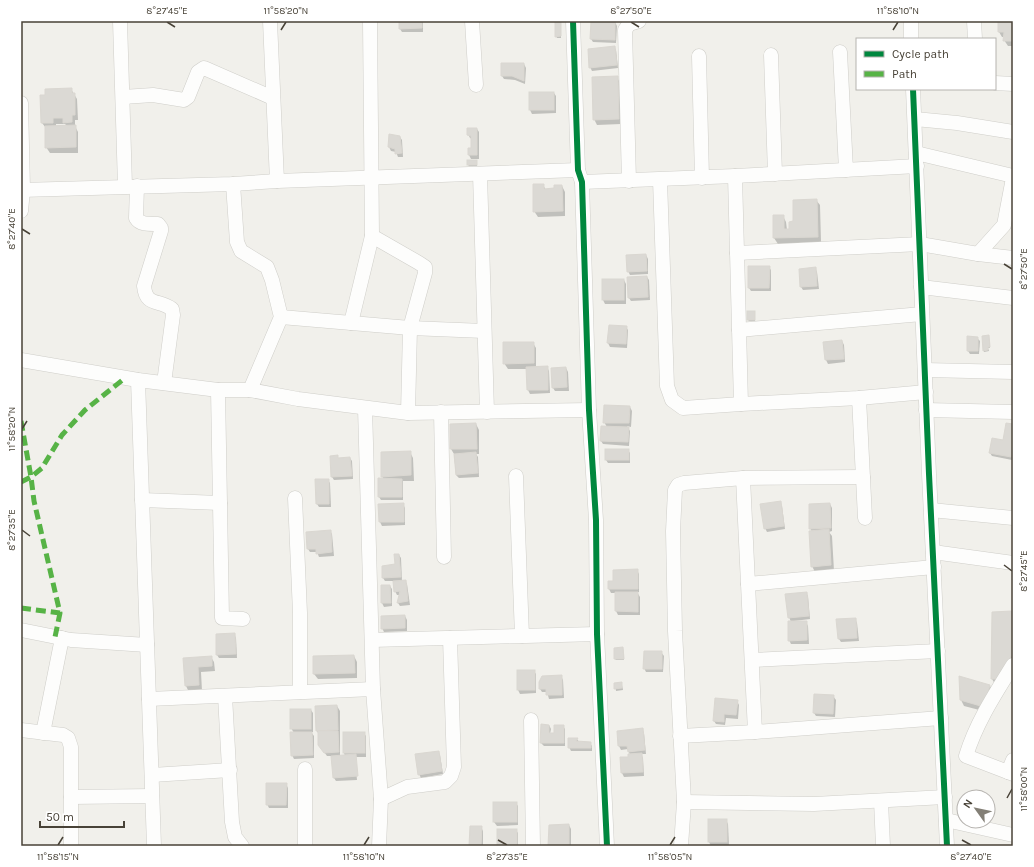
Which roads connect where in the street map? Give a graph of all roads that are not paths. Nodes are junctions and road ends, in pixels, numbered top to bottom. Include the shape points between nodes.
1 (120, 21) edge
2 (270, 21) edge
3 (370, 21) edge
4 (472, 21) edge
5 (573, 21) edge
6 (639, 21) edge
7 (911, 21) edge
8 (974, 21) edge
9 (911, 38) edge
10 (975, 38) edge
11 (840, 52) dead end
12 (771, 55) dead end
13 (699, 56) dead end
14 (996, 83) edge
15 (1013, 84) edge
16 (476, 85) dead end
17 (914, 90) edge
18 (123, 97) junction
19 (273, 98) junction
20 (21, 103) edge
21 (21, 115) edge
22 (915, 119) junction
23 (1013, 132) edge
24 (916, 159) junction
25 (846, 170) junction
26 (480, 174) junction
27 (775, 174) junction
28 (580, 176) junction
29 (735, 176) junction
30 (1013, 177) edge
31 (371, 178) junction
32 (702, 178) junction
33 (660, 180) junction
34 (277, 181) junction
35 (629, 181) junction
36 (233, 184) junction
37 (131, 186) junction
38 (22, 190) edge
39 (21, 212) edge
40 (372, 236) junction
41 (920, 244) junction
42 (737, 253) junction
43 (978, 254) junction
44 (1013, 258) edge
45 (921, 286) junction
46 (1013, 298) edge
47 (922, 314) junction
48 (281, 317) junction
49 (351, 323) junction
50 (410, 328) junction
51 (739, 330) junction
52 (484, 331) junction
53 (21, 360) edge
54 (925, 370) junction
55 (1013, 372) edge
56 (138, 380) junction
57 (164, 383) junction
58 (218, 390) junction
59 (250, 390) junction
60 (926, 392) junction
61 (859, 398) junction
62 (741, 404) junction
63 (365, 408) junction
64 (589, 410) junction
65 (926, 410) junction
66 (441, 412) junction
67 (487, 412) junction
68 (1013, 412) edge
69 (408, 413) junction
70 (516, 476) dead end
71 (863, 477) junction
72 (743, 478) junction
73 (294, 498) dead end
74 (142, 500) junction
75 (220, 503) junction
76 (931, 510) junction
77 (865, 518) dead end
78 (1013, 518) edge
79 (933, 552) junction
80 (444, 557) dead end
81 (1013, 563) edge
82 (934, 567) junction
83 (748, 584) junction
84 (243, 619) dead end
85 (21, 630) edge
86 (597, 634) junction
87 (522, 636) junction
88 (62, 638) junction
89 (450, 638) junction
90 (372, 640) junction
91 (147, 645) junction
92 (938, 651) junction
93 (752, 660) junction
94 (1013, 665) edge
95 (374, 689) junction
96 (300, 692) junction
97 (225, 696) junction
98 (149, 699) junction
99 (941, 718) junction
100 (531, 720) dead end
101 (21, 730) edge
102 (755, 732) junction
103 (42, 733) junction
104 (680, 736) junction
105 (943, 752) junction
106 (966, 756) junction
107 (305, 769) dead end
108 (1011, 769) edge
109 (230, 770) junction
110 (152, 775) junction
111 (152, 796) junction
112 (71, 797) junction
113 (945, 797) junction
114 (381, 799) junction
115 (881, 800) junction
116 (684, 802) junction
117 (946, 820) junction
118 (1013, 835) edge
119 (71, 846) edge
120 (154, 846) edge
121 (242, 846) edge
122 (305, 846) edge
123 (379, 846) edge
124 (533, 846) edge
125 (607, 846) edge
126 (681, 846) edge
127 (883, 846) edge
128 (947, 846) edge

1 - 18 street
2 - 19 street
3 - 31 street
4 - 16 street
5 - 28 street
6 - 35 street via 629,24 625,30
7 - 9 street
8 - 10 street
11 - 25 street
12 - 27 street
13 - 32 street
14 - 15 street
17 - 22 street
18 - 19 street via 153,95 184,100 188,98 198,72 204,68
18 - 37 street
19 - 34 street
20 - 21 street
21 - 38 street
22 - 23 street
22 - 24 street
24 - 25 street
24 - 30 street
24 - 41 street
25 - 27 street
26 - 28 street
26 - 31 street
26 - 52 street
27 - 29 street
28 - 35 street
28 - 64 street
29 - 32 street
29 - 42 street
30 - 43 street via 1004,225
31 - 34 street
31 - 40 street
32 - 33 street
33 - 35 street
33 - 62 street via 667,386 672,400 683,408
34 - 36 street
36 - 37 street
36 - 48 street via 237,242 242,251 267,267
37 - 38 street
37 - 57 street via 137,221 158,224 161,228 144,286 145,295 150,301 167,305 172,309
38 - 39 street
40 - 49 street
40 - 50 street via 425,267
41 - 42 street
41 - 43 street
41 - 45 street
42 - 51 street
43 - 44 street
45 - 46 street
45 - 47 street
47 - 51 street
47 - 54 street
48 - 49 street
48 - 59 street
49 - 50 street
50 - 52 street
50 - 69 street
51 - 62 street
52 - 67 street
53 - 56 street
54 - 55 street
54 - 60 street
56 - 57 street
56 - 74 street
57 - 58 street
58 - 59 street
58 - 75 street
59 - 63 street
60 - 61 street
60 - 65 street
61 - 62 street
61 - 71 street
63 - 69 street
63 - 90 street
64 - 67 street
64 - 86 street via 596,520
65 - 68 street
65 - 76 street
66 - 67 street
66 - 69 street
66 - 80 street
70 - 87 street
71 - 72 street
71 - 77 street
72 - 83 street
72 - 104 street via 684,482 675,490 674,560
73 - 96 street via 300,613
74 - 75 street
74 - 91 street
75 - 84 street via 222,618
76 - 78 street
76 - 79 street
79 - 81 street
79 - 82 street
82 - 83 street
82 - 92 street
83 - 93 street
85 - 88 street
86 - 87 street
86 - 125 street
87 - 89 street
88 - 91 street
88 - 103 street
89 - 90 street
89 - 114 street via 454,767 451,776 445,782 407,787
90 - 95 street
91 - 98 street
92 - 93 street
92 - 99 street
93 - 102 street
94 - 106 street via 987,708
95 - 96 street
95 - 114 street
96 - 97 street
97 - 98 street
97 - 109 street
98 - 110 street
99 - 102 street
99 - 105 street
100 - 124 street
101 - 103 street
102 - 104 street
103 - 112 street via 68,738 71,747
104 - 116 street
105 - 106 street
105 - 113 street
106 - 108 street
107 - 122 street
109 - 110 street
109 - 121 street via 232,822 235,837
110 - 111 street
111 - 112 street
111 - 120 street
112 - 119 street
113 - 115 street
113 - 117 street
114 - 123 street
115 - 116 street via 814,804
115 - 127 street
116 - 126 street
117 - 118 street
117 - 128 street

